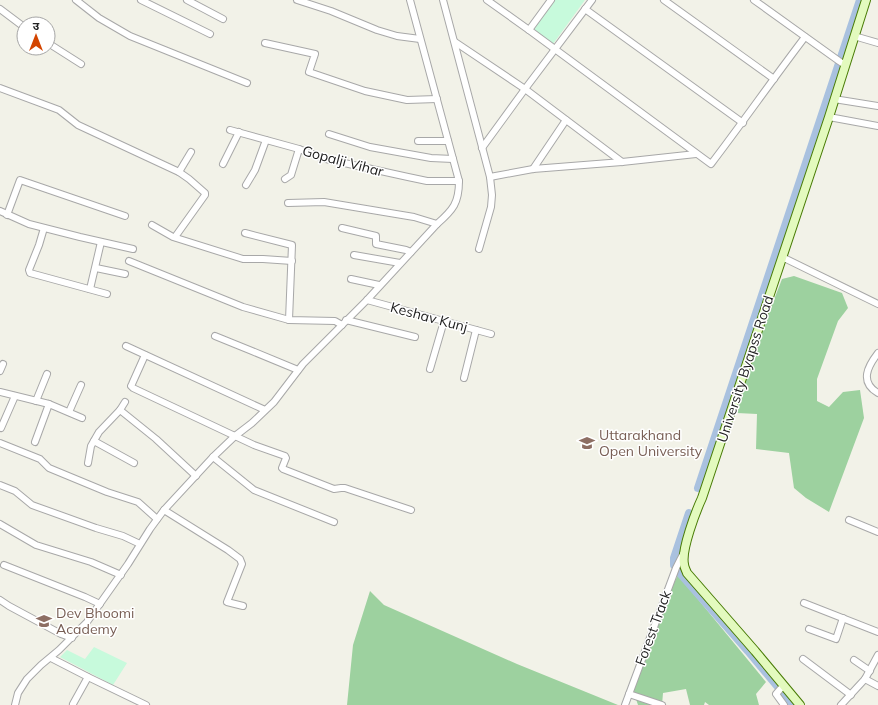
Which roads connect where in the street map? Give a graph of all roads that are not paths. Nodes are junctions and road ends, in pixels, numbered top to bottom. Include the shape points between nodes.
1 (76, 0) edge
2 (141, 0) edge
3 (187, 0) edge
4 (297, 0) edge
5 (410, 0) edge
6 (443, 0) edge
7 (487, 0) edge
8 (551, 0) edge
9 (592, 0) edge
10 (664, 0) edge
11 (754, 0) edge
12 (866, 0) edge
13 (0, 9) edge
14 (585, 9) junction
15 (223, 20) dead end
16 (16, 21) edge
17 (529, 30) junction
18 (210, 34) dead end
19 (854, 36) junction
20 (805, 37) junction
21 (420, 39) junction
22 (455, 42) junction
23 (265, 43) dead end
24 (878, 43) edge
25 (56, 48) edge
26 (555, 49) junction
27 (842, 63) junction
28 (81, 64) dead end
29 (774, 79) junction
30 (247, 83) dead end
31 (0, 88) edge
32 (525, 89) junction
33 (436, 98) junction
34 (834, 99) junction
35 (878, 106) edge
36 (828, 117) junction
37 (566, 120) junction
38 (743, 122) junction
39 (878, 126) edge
40 (230, 130) dead end
41 (240, 132) junction
42 (329, 134) dead end
43 (266, 140) junction
44 (418, 141) dead end
45 (448, 141) junction
46 (482, 148) junction
47 (299, 149) junction
48 (191, 152) dead end
49 (696, 154) junction
50 (453, 159) junction
51 (622, 162) junction
52 (223, 164) dead end
53 (533, 169) junction
54 (179, 172) junction
55 (490, 177) junction
56 (285, 179) dead end
57 (458, 182) junction
58 (246, 185) dead end
59 (288, 203) dead end
60 (2, 214) edge
61 (125, 216) dead end
62 (437, 224) junction
63 (152, 226) dead end
64 (44, 228) junction
65 (342, 228) dead end
66 (245, 233) dead end
67 (175, 237) junction
68 (101, 242) junction
69 (133, 249) dead end
70 (479, 249) dead end
71 (411, 252) junction
72 (354, 254) dead end
73 (782, 257) junction
74 (129, 261) dead end
75 (292, 261) junction
76 (400, 263) junction
77 (96, 268) junction
78 (125, 274) dead end
79 (351, 280) dead end
80 (379, 285) junction
81 (90, 289) junction
82 (107, 294) dead end
83 (367, 300) junction
84 (878, 304) edge
85 (289, 320) junction
86 (444, 321) junction
87 (344, 322) junction
88 (476, 330) junction
89 (491, 334) dead end
90 (215, 336) dead end
91 (415, 337) dead end
92 (126, 346) dead end
93 (878, 353) edge
94 (145, 355) junction
95 (3, 364) dead end
96 (430, 369) dead end
97 (298, 370) junction
98 (0, 371) edge
99 (47, 374) dead end
100 (464, 378) dead end
101 (81, 385) dead end
102 (0, 392) edge
103 (878, 393) edge
104 (15, 396) junction
105 (36, 401) junction
106 (126, 402) dead end
107 (48, 404) junction
108 (120, 410) junction
109 (265, 410) junction
110 (69, 412) junction
111 (82, 418) dead end
112 (1, 428) dead end
113 (235, 436) junction
114 (94, 440) junction
115 (35, 442) dead end
116 (0, 443) edge
117 (214, 457) junction
118 (88, 463) dead end
119 (134, 463) dead end
120 (196, 476) junction
121 (0, 485) edge
122 (164, 510) junction
123 (411, 510) dead end
124 (157, 519) junction
125 (849, 520) dead end
126 (334, 522) dead end
127 (0, 524) edge
128 (878, 532) edge
129 (140, 544) junction
130 (684, 552) junction
131 (4, 565) dead end
132 (121, 575) junction
133 (0, 600) edge
134 (804, 603) dead end
135 (100, 604) junction
136 (243, 606) dead end
137 (843, 618) junction
138 (809, 629) dead end
139 (878, 632) edge
140 (72, 638) junction
141 (878, 655) edge
142 (51, 658) junction
143 (803, 659) dead end
144 (854, 660) dead end
145 (870, 671) junction
146 (88, 677) junction
147 (864, 679) junction
148 (878, 686) edge
149 (781, 689) junction
150 (629, 694) junction
151 (850, 695) junction
152 (73, 704) edge
153 (15, 705) edge
154 (146, 705) edge
155 (625, 705) edge
156 (662, 705) edge
157 (784, 705) edge
158 (800, 705) edge
159 (841, 705) edge

1 - 30 street via 99,18 130,36
2 - 18 street
3 - 15 street
4 - 21 street via 377,30
5 - 21 street
6 - 22 street
7 - 17 street
8 - 17 street
9 - 14 street
10 - 29 street
11 - 20 street
12 - 19 main road, University Byapss Road
13 - 16 street
14 - 26 street
14 - 38 street
17 - 26 street
19 - 24 street
19 - 27 main road, University Byapss Road
20 - 27 street
20 - 29 street
21 - 33 street
22 - 32 street
22 - 46 street
23 - 33 street via 314,54 309,72 365,91 407,100
25 - 28 street
26 - 32 street
26 - 49 street
27 - 34 main road, University Byapss Road
29 - 38 street
31 - 54 street via 59,110 78,125
32 - 37 street
32 - 46 street
33 - 45 street
34 - 35 street
34 - 36 main road, University Byapss Road
36 - 39 street
36 - 73 main road, University Byapss Road
37 - 51 street
37 - 53 street
38 - 49 street via 711,164
40 - 41 street, Gopalji Vihar
41 - 43 street, Gopalji Vihar
41 - 52 street
42 - 50 street via 370,147 431,158
43 - 47 street, Gopalji Vihar
43 - 58 street via 255,170
44 - 45 street
45 - 50 street
46 - 55 street
47 - 56 street via 291,175
47 - 57 street, Gopalji Vihar via 326,159 408,177
48 - 54 street
49 - 51 street
50 - 57 street
51 - 53 street
53 - 55 street
54 - 67 street via 205,194
55 - 70 street via 491,207
57 - 62 street via 459,193 456,203
59 - 62 street via 324,202 414,217
60 - 61 street via 20,180
60 - 64 street
62 - 71 street
63 - 67 street
64 - 68 street
64 - 81 street via 29,272
65 - 71 street via 376,236 376,244
66 - 75 street via 292,245
67 - 75 street via 243,260
68 - 69 street
68 - 77 street
71 - 76 street
72 - 76 street
73 - 84 street
73 - 130 main road, University Byapss Road
74 - 85 street via 243,307
75 - 85 street
76 - 80 street
77 - 78 street
77 - 81 street
79 - 80 street
80 - 83 street
81 - 82 street
83 - 86 street, Keshav Kunj
83 - 87 street
85 - 87 street
86 - 88 street, Keshav Kunj
86 - 96 street
87 - 91 street
87 - 97 street
88 - 89 street, Keshav Kunj
88 - 100 street
90 - 97 street
92 - 94 street
93 - 103 street via 867,375 872,390
94 - 109 street
94 - 113 street via 131,386 133,388
95 - 98 street
97 - 109 street
99 - 105 street
101 - 110 street
102 - 104 street
104 - 105 street
104 - 112 street
105 - 107 street
106 - 108 street
107 - 110 street
107 - 115 street
108 - 114 street
108 - 120 street
109 - 113 street
110 - 111 street
113 - 117 street
113 - 123 street via 254,446 285,456 283,470 334,489 345,488
114 - 118 street
114 - 119 street
116 - 124 street via 40,459 49,468 138,502
117 - 120 street
117 - 126 street via 254,490
120 - 122 street
121 - 129 street via 14,491 32,505
122 - 124 street
122 - 136 street via 240,559 242,564 227,602
124 - 129 street
125 - 128 street
127 - 132 street via 36,545 91,562
129 - 132 street
130 - 149 main road, University Byapss Road via 687,573 755,652
130 - 150 street, Forest Track
131 - 135 street
132 - 135 street
133 - 140 street
134 - 137 street
135 - 140 street
137 - 138 street via 836,639
137 - 139 street
140 - 142 street
141 - 145 street
142 - 146 street
142 - 153 street via 27,679 18,693
143 - 151 street
144 - 145 street
145 - 147 street
146 - 152 street
146 - 154 street
147 - 148 street
147 - 151 street
149 - 157 street via 776,694
149 - 158 main road, University Byapss Road
150 - 155 street, Forest Track
150 - 156 street
151 - 159 street

